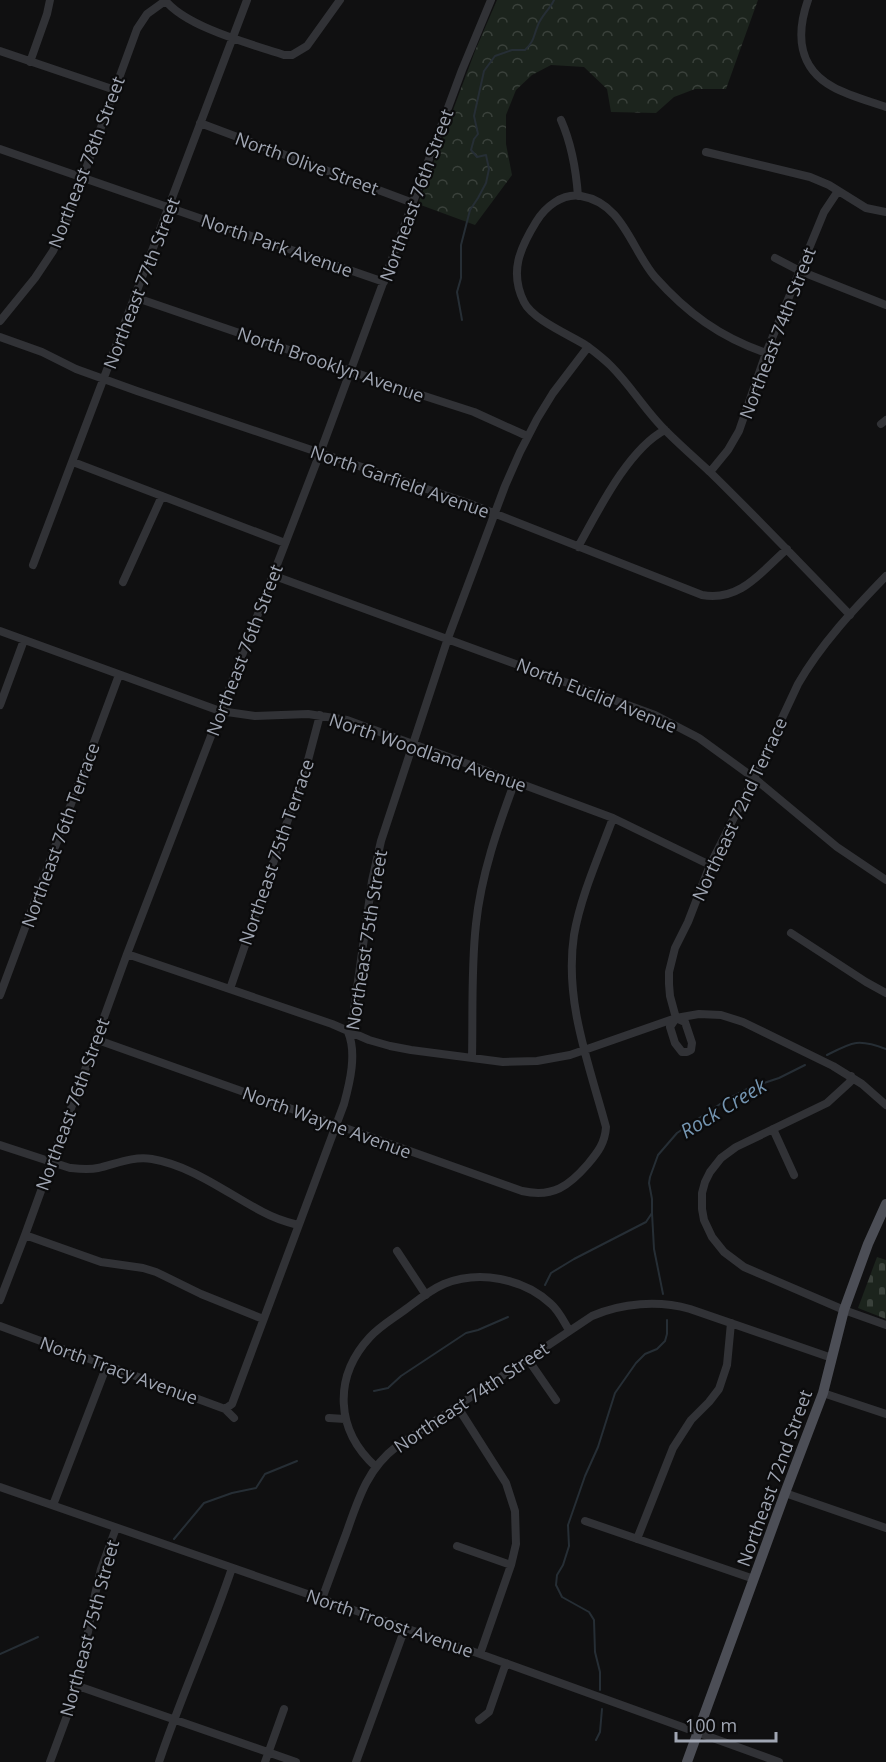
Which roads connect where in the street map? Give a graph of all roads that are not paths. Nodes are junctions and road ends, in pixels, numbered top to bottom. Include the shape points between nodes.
1 (50, 0) edge
2 (248, 0) edge
3 (340, 0) edge
4 (490, 0) edge
5 (808, 0) edge
6 (165, 1) edge
7 (233, 37) junction
8 (0, 51) edge
9 (30, 62) junction
10 (115, 90) junction
11 (886, 107) edge
12 (561, 120) dead end
13 (200, 123) junction
14 (0, 149) edge
15 (706, 152) dead end
16 (83, 178) junction
17 (838, 191) junction
18 (578, 196) junction
19 (413, 203) junction
20 (169, 208) junction
21 (886, 212) edge
22 (775, 258) dead end
23 (800, 271) junction
24 (384, 282) junction
25 (134, 297) junction
26 (886, 305) edge
27 (0, 321) edge
28 (0, 337) edge
29 (588, 347) junction
30 (766, 353) junction
31 (350, 371) junction
32 (104, 379) junction
33 (665, 430) junction
34 (527, 436) junction
35 (320, 453) junction
36 (73, 462) junction
37 (710, 472) junction
38 (162, 496) junction
39 (494, 513) junction
40 (285, 543) junction
41 (578, 548) junction
42 (787, 549) junction
43 (33, 566) dead end
44 (272, 576) junction
45 (886, 576) edge
46 (123, 582) dead end
47 (850, 615) junction
48 (0, 631) edge
49 (448, 638) junction
50 (24, 640) junction
51 (119, 675) junction
52 (0, 705) edge
53 (220, 711) junction
54 (320, 715) junction
55 (412, 744) junction
56 (754, 778) junction
57 (515, 781) junction
58 (613, 818) junction
59 (710, 865) junction
60 (886, 880) edge
61 (791, 933) dead end
62 (127, 954) junction
63 (230, 988) junction
64 (886, 993) edge
65 (0, 994) edge
66 (676, 1018) junction
67 (348, 1032) junction
68 (96, 1039) junction
69 (586, 1051) junction
70 (472, 1058) junction
71 (851, 1076) junction
72 (886, 1105) edge
73 (337, 1125) junction
74 (773, 1129) junction
75 (0, 1145) edge
76 (51, 1162) junction
77 (794, 1175) dead end
78 (886, 1204) edge
79 (298, 1225) junction
80 (25, 1235) junction
81 (397, 1251) dead end
82 (426, 1295) junction
83 (0, 1300) edge
84 (844, 1310) junction
85 (263, 1319) junction
86 (731, 1323) junction
87 (886, 1325) edge
88 (0, 1326) edge
89 (569, 1330) junction
90 (832, 1358) junction
91 (527, 1359) junction
92 (107, 1365) junction
93 (823, 1393) junction
94 (556, 1400) dead end
95 (457, 1406) junction
96 (225, 1409) junction
97 (886, 1413) edge
98 (329, 1418) dead end
99 (234, 1419) dead end
100 (345, 1419) junction
101 (376, 1467) junction
102 (0, 1487) edge
103 (785, 1493) junction
104 (53, 1506) junction
105 (585, 1521) dead end
106 (116, 1528) junction
107 (886, 1528) edge
108 (637, 1539) junction
109 (457, 1546) dead end
110 (511, 1565) junction
111 (232, 1568) junction
112 (754, 1579) junction
113 (322, 1599) junction
114 (405, 1628) junction
115 (480, 1654) junction
116 (506, 1663) junction
117 (78, 1686) junction
118 (284, 1709) dead end
119 (173, 1720) junction
120 (479, 1720) dead end
121 (698, 1732) junction
122 (267, 1758) edge
123 (50, 1762) edge
124 (159, 1762) edge
125 (296, 1762) edge
126 (356, 1762) edge
127 (687, 1762) edge
128 (779, 1762) edge

1 - 9 street
2 - 7 street, Northeast 77th Street
3 - 7 street via 307,46 292,55 284,56
4 - 19 street, Northeast 76th Street
5 - 11 street via 801,37 809,66 834,88
6 - 7 street via 192,21
6 - 10 street, Northeast 78th Street via 147,14 137,29
7 - 13 street, Northeast 77th Street
8 - 9 street
9 - 10 street
10 - 16 street, Northeast 78th Street
12 - 18 street via 572,149
13 - 19 street, North Olive Street
13 - 20 street, Northeast 77th Street
14 - 16 street, North Park Avenue
15 - 17 street via 810,177
16 - 20 street, North Park Avenue
16 - 27 street, Northeast 78th Street via 52,251
17 - 21 street via 866,208
17 - 23 street, Northeast 74th Street via 824,212
18 - 29 street via 564,198 542,212 529,232 516,270 525,304 536,316
18 - 30 street via 597,202 619,219 655,276 688,310 722,334
19 - 24 street, Northeast 76th Street
20 - 24 street, North Park Avenue
20 - 25 street, Northeast 77th Street
22 - 23 street
23 - 26 street
23 - 30 street, Northeast 74th Street
24 - 31 street, Northeast 76th Street
25 - 31 street, North Brooklyn Avenue
25 - 32 street, Northeast 77th Street
28 - 32 street, North Garfield Avenue
29 - 33 street via 611,366
29 - 34 street, Northeast 75th Street
30 - 37 street, Northeast 74th Street via 739,431
31 - 34 street, North Brooklyn Avenue via 474,412
31 - 35 street, Northeast 76th Street
32 - 35 street, North Garfield Avenue
32 - 36 street, Northeast 77th Street
33 - 37 street
33 - 41 street via 624,470
34 - 39 street, Northeast 75th Street
35 - 39 street, North Garfield Avenue
35 - 40 street, Northeast 76th Street
36 - 38 street
36 - 43 street, Northeast 77th Street
37 - 42 street
38 - 40 street
38 - 46 street
39 - 41 street, North Garfield Avenue
39 - 49 street, Northeast 75th Street
40 - 44 street, Northeast 76th Street
41 - 42 street, North Garfield Avenue via 712,597 741,590
42 - 47 street
44 - 49 street, North Euclid Avenue
44 - 53 street, Northeast 76th Street
45 - 47 street, Northeast 72nd Terrace
47 - 56 street, Northeast 72nd Terrace via 798,684
48 - 50 street, North Woodland Avenue
49 - 55 street, Northeast 75th Street
49 - 56 street, North Euclid Avenue via 655,715 699,738
50 - 51 street, North Woodland Avenue
50 - 52 street
51 - 53 street, North Woodland Avenue
51 - 65 street, Northeast 76th Terrace
53 - 54 street, North Woodland Avenue via 255,716
53 - 62 street, Northeast 76th Street
54 - 55 street, North Woodland Avenue via 347,720
54 - 63 street, Northeast 75th Terrace
55 - 57 street, North Woodland Avenue
55 - 67 street, Northeast 75th Street via 377,857
56 - 59 street, Northeast 72nd Terrace
56 - 60 street, North Euclid Avenue via 837,847
57 - 58 street, North Woodland Avenue
57 - 70 street via 493,843 479,900 474,945
58 - 59 street, North Woodland Avenue
58 - 69 street via 579,913 573,950 574,1001
59 - 66 street, Northeast 72nd Terrace via 671,959 669,984
61 - 64 street
62 - 63 street
62 - 68 street, Northeast 76th Street
63 - 67 street
66 - 69 street
66 - 71 street via 708,1013 734,1018
67 - 70 street via 390,1046
67 - 73 street, Northeast 75th Street via 352,1058
68 - 73 street, North Wayne Avenue
68 - 76 street, Northeast 76th Street
69 - 70 street via 520,1062
69 - 73 street, North Wayne Avenue via 605,1136 600,1149 579,1175 559,1189 542,1194 522,1191
71 - 72 street
71 - 74 street via 850,1082 827,1103
73 - 79 street, Northeast 75th Street
74 - 77 street
74 - 84 street via 728,1152 710,1172 702,1198 704,1220 724,1252 744,1267
75 - 76 street
76 - 79 street via 80,1169 128,1159 153,1159 194,1174 263,1212
76 - 80 street, Northeast 76th Street
78 - 84 main road, Northeast 72nd Street
79 - 85 street, Northeast 75th Street
80 - 83 street, Northeast 76th Street
80 - 85 street via 101,1262 156,1272
81 - 82 street
82 - 89 street via 456,1280 492,1277 545,1299
82 - 100 street via 377,1330 363,1345 346,1385
84 - 87 street
84 - 90 main road, Northeast 72nd Street
85 - 96 street, Northeast 75th Street via 232,1404
86 - 89 street, Northeast 74th Street via 682,1307 648,1304 601,1312
86 - 90 street, Northeast 74th Street
86 - 108 street via 727,1365 719,1389 691,1420 674,1448
88 - 92 street, North Tracy Avenue
89 - 91 street, Northeast 74th Street
90 - 93 main road, Northeast 72nd Street
91 - 94 street
91 - 95 street, Northeast 74th Street
92 - 96 street, North Tracy Avenue
92 - 104 street
93 - 97 street
93 - 103 main road, Northeast 72nd Street
95 - 101 street, Northeast 74th Street via 396,1447
95 - 110 street via 511,1496 517,1533
96 - 99 street, North Tracy Avenue
98 - 100 street
100 - 101 street via 359,1449
101 - 113 street, Northeast 74th Street via 362,1488
102 - 104 street, North Troost Avenue
103 - 107 street
103 - 112 main road, Northeast 72nd Street
104 - 106 street, North Troost Avenue
105 - 108 street
106 - 111 street, North Troost Avenue
106 - 117 street, Northeast 75th Street via 101,1569
108 - 112 street
109 - 110 street
110 - 115 street
111 - 113 street, North Troost Avenue
111 - 119 street
112 - 121 main road, Northeast 72nd Street
113 - 114 street, North Troost Avenue
114 - 115 street, North Troost Avenue
114 - 126 street
115 - 116 street, North Troost Avenue
116 - 120 street via 489,1712
116 - 121 street, North Troost Avenue
117 - 119 street
117 - 123 street, Northeast 75th Street
118 - 122 street
119 - 122 street
119 - 124 street
121 - 127 main road, Northeast 72nd Street
121 - 128 street, North Troost Avenue
122 - 125 street

